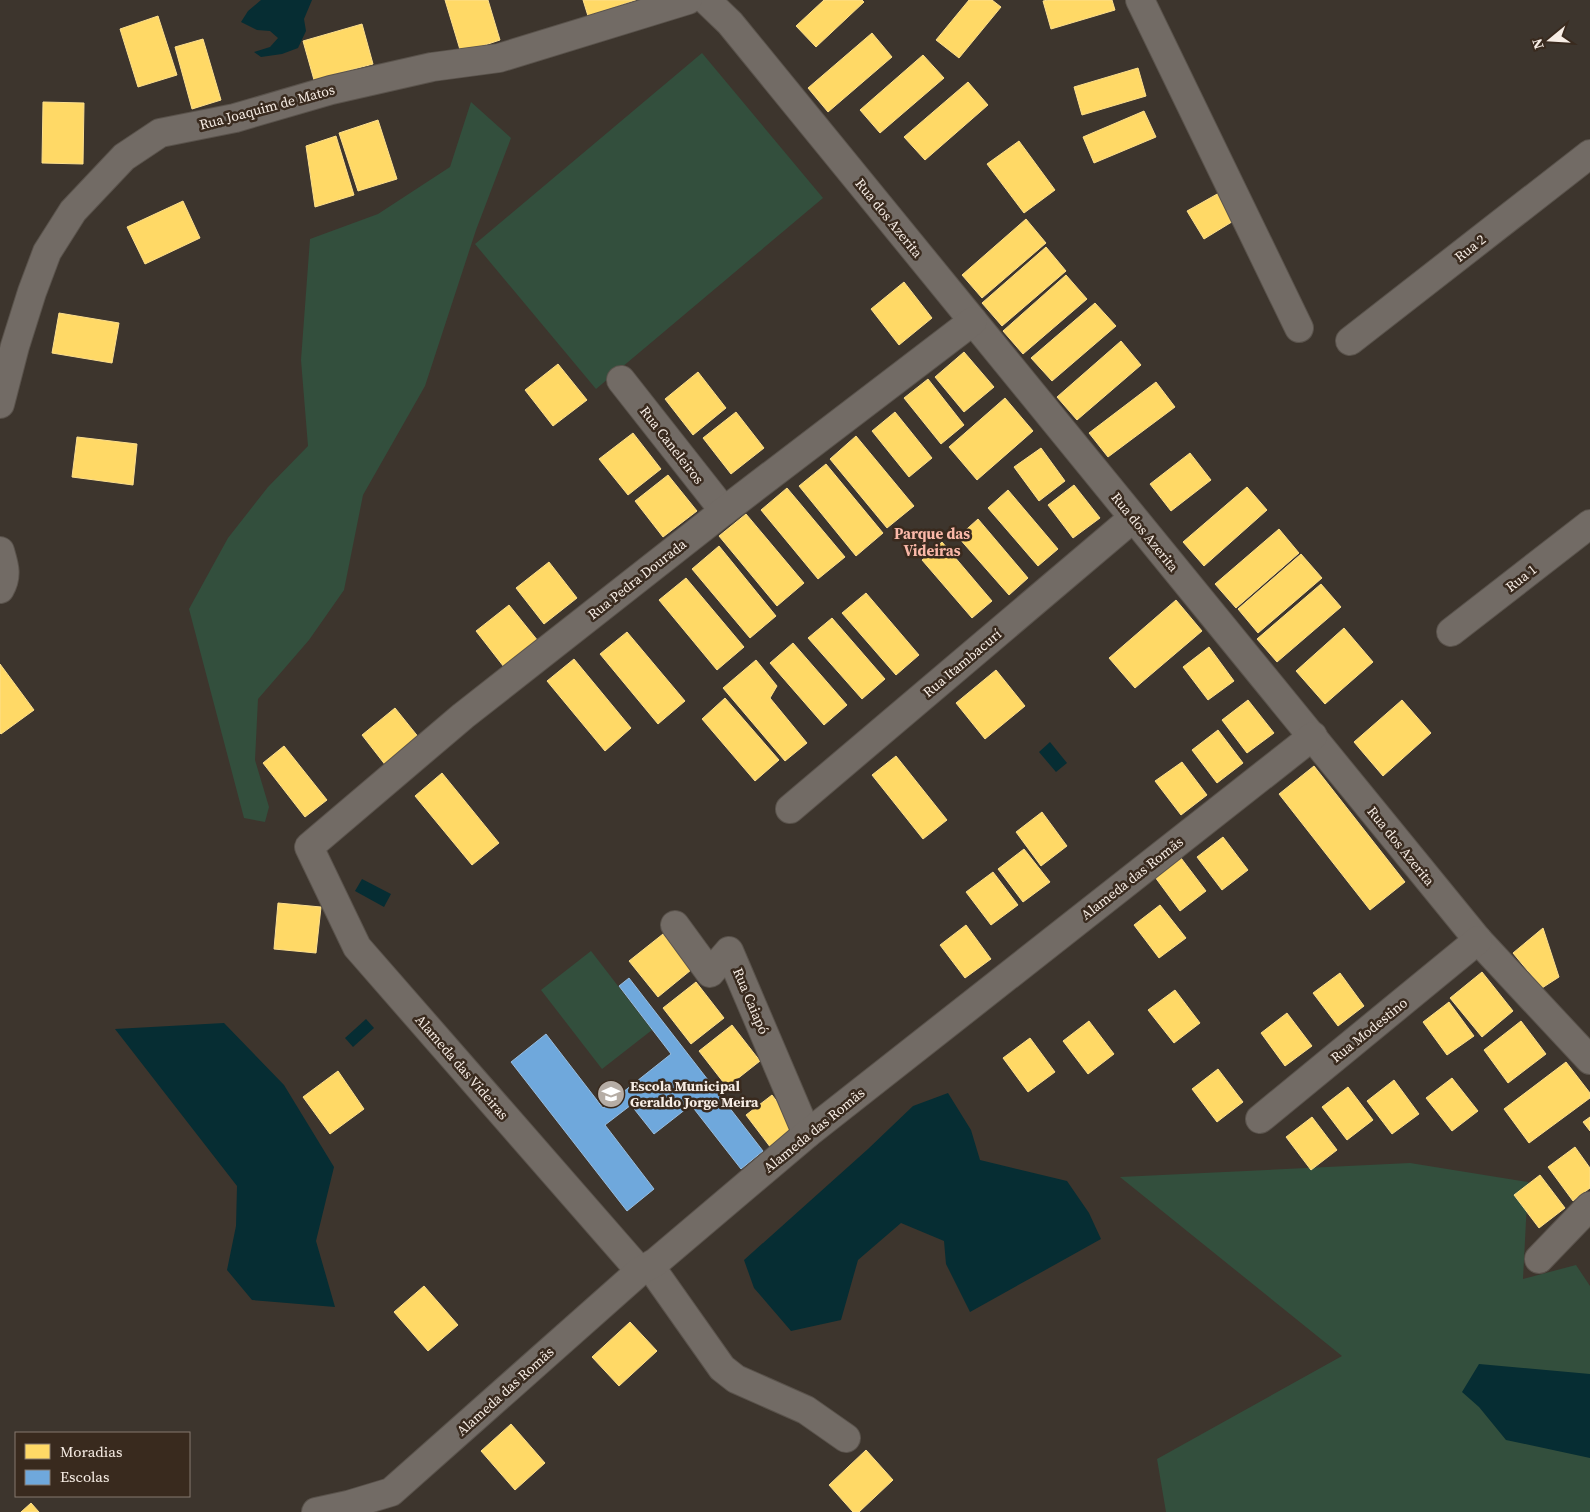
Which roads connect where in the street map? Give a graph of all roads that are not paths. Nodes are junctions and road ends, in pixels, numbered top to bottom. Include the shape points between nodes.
1 (688, 0) edge
2 (706, 0) edge
3 (1140, 0) edge
4 (1590, 154) edge
5 (973, 321) junction
6 (1299, 328) dead end
7 (1350, 341) dead end
8 (621, 380) dead end
9 (0, 404) edge
10 (724, 511) junction
11 (1133, 518) junction
12 (1590, 524) edge
13 (0, 552) edge
14 (0, 588) edge
15 (1452, 632) dead end
16 (1313, 736) junction
17 (790, 809) dead end
18 (309, 846) joint
19 (674, 925) dead end
20 (1478, 940) junction
21 (1590, 1060) edge
22 (1260, 1120) dead end
23 (807, 1134) junction
24 (1590, 1206) edge
25 (1539, 1259) dead end
26 (645, 1268) junction
27 (846, 1438) dead end
28 (316, 1512) edge

1 - 9 street, Rua Joaquim de Matos via 499,58 432,67 160,134 124,157 73,211 47,252 15,346
2 - 5 street, Rua dos Azerita via 730,23
3 - 6 street
4 - 7 street, Rua 2
5 - 10 street, Rua Pedra Dourada
5 - 11 street, Rua dos Azerita
8 - 10 street, Rua Caneleiros
10 - 18 street, Rua Pedra Dourada via 463,716
11 - 16 street, Rua dos Azerita
11 - 17 street, Rua Itambacurí
12 - 15 street, Rua 1
13 - 14 street via 5,568
16 - 20 street, Rua dos Azerita
16 - 23 street, Alameda das Romãs
18 - 26 street, Alameda das Videiras via 356,947
19 - 23 street, Rua Caiapó via 710,973 729,951
20 - 21 street, Rua dos Azerita
20 - 22 street, Rua Modestino
23 - 26 street, Alameda das Romãs
24 - 25 street
26 - 27 street, Alameda das Videiras via 722,1368 736,1379 806,1410
26 - 28 street, Alameda das Romãs via 391,1492

